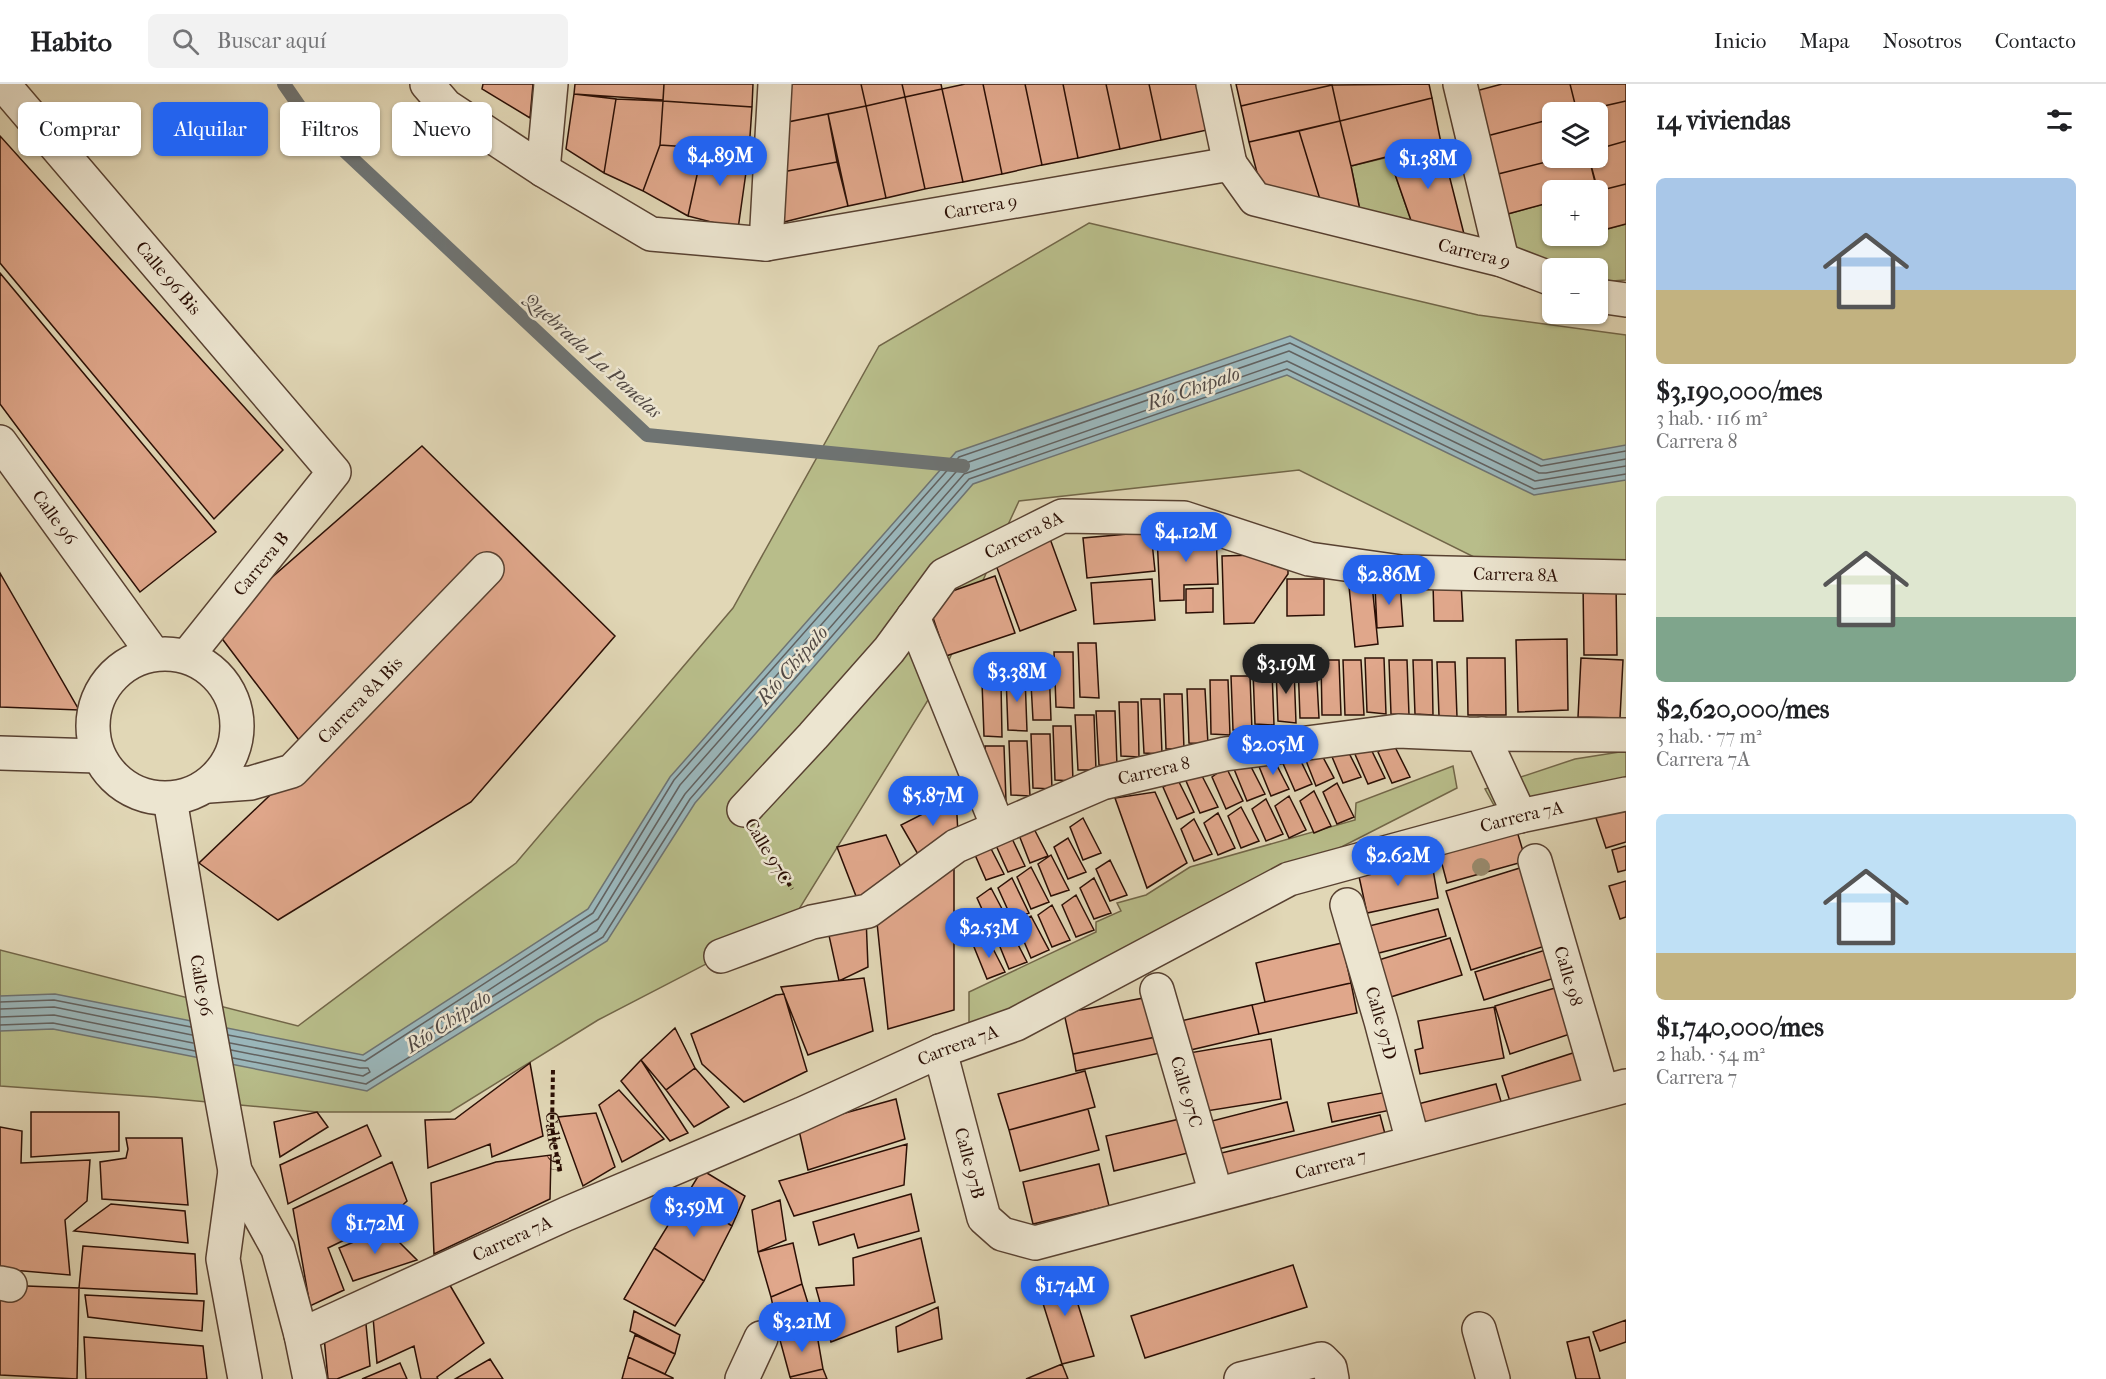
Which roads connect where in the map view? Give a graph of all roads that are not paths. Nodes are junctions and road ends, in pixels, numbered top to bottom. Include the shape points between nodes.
1 (3, 84) edge
2 (427, 84) edge
3 (551, 84) edge
4 (775, 84) edge
5 (1213, 84) edge
6 (1460, 84) edge
7 (1230, 164) junction
8 (543, 170) junction
9 (766, 244) junction
10 (1502, 260) junction
11 (1542, 275) edge
12 (1608, 297) edge
13 (1626, 300) edge
14 (0, 442) edge
15 (334, 472) joint
16 (487, 569) dead end
17 (1626, 576) edge
18 (913, 617) junction
19 (152, 652) junction
20 (188, 655) junction
21 (1482, 734) junction
22 (1626, 735) edge
23 (0, 753) edge
24 (97, 756) junction
25 (208, 786) junction
26 (1626, 794) edge
27 (170, 799) junction
28 (744, 810) road end
29 (1520, 816) junction
30 (998, 828) junction
31 (1535, 861) dead end
32 (1347, 905) dead end
33 (721, 956) dead end
34 (1157, 990) dead end
35 (940, 1051) junction
36 (1614, 1089) edge
37 (1413, 1142) junction
38 (235, 1171) junction
39 (1216, 1194) junction
40 (1035, 1243) joint
41 (1479, 1329) dead end
42 (302, 1335) junction
43 (761, 1338) dead end
44 (245, 1379) edge
45 (310, 1379) edge
46 (742, 1379) edge
47 (1241, 1379) edge
48 (1332, 1379) edge
49 (1493, 1379) edge

1 - 15 street, Calle 96 Bis
2 - 8 street, Carrera 9 via 446,106
3 - 8 street
4 - 9 street
5 - 7 street
6 - 10 street
7 - 9 street, Carrera 9
7 - 10 street, Carrera 9 via 1255,199
8 - 9 street, Carrera 9 via 651,234
10 - 11 street, Carrera 9
12 - 13 street
14 - 19 street, Calle 96
15 - 20 street, Carrera B
16 - 25 street, Carrera 8A Bis via 292,771 251,783
17 - 18 street, Carrera 8A via 1401,572 1309,559 1184,518 1062,516 944,575
18 - 28 street, Carrera 8A via 889,650
18 - 30 street
19 - 20 street
19 - 24 street via 113,673 92,712
20 - 25 street via 225,682 239,718 232,756
21 - 22 street, Carrera 8
21 - 29 street
21 - 30 street, Carrera 8 via 1398,730 1225,754 1102,783
23 - 24 street
24 - 27 street via 126,789
25 - 27 street
26 - 29 street, Carrera 7A
27 - 38 street, Calle 96
29 - 35 street, Carrera 7A via 1289,879 1016,1024
30 - 33 street, Carrera 8 via 956,846 868,911 812,922
31 - 36 street, Calle 98
32 - 37 street, Calle 97D
34 - 39 street, Calle 97C
35 - 40 street, Calle 97B via 984,1218 1002,1234
35 - 42 street, Carrera 7A via 566,1214
36 - 37 street, Carrera 7
37 - 39 street, Carrera 7
38 - 42 street, Calle 96 via 278,1249
38 - 44 street, Calle 96 via 223,1259
39 - 40 street, Carrera 7
41 - 49 street
42 - 45 street, Calle 96
43 - 46 street
47 - 48 street via 1321,1359 1330,1368

